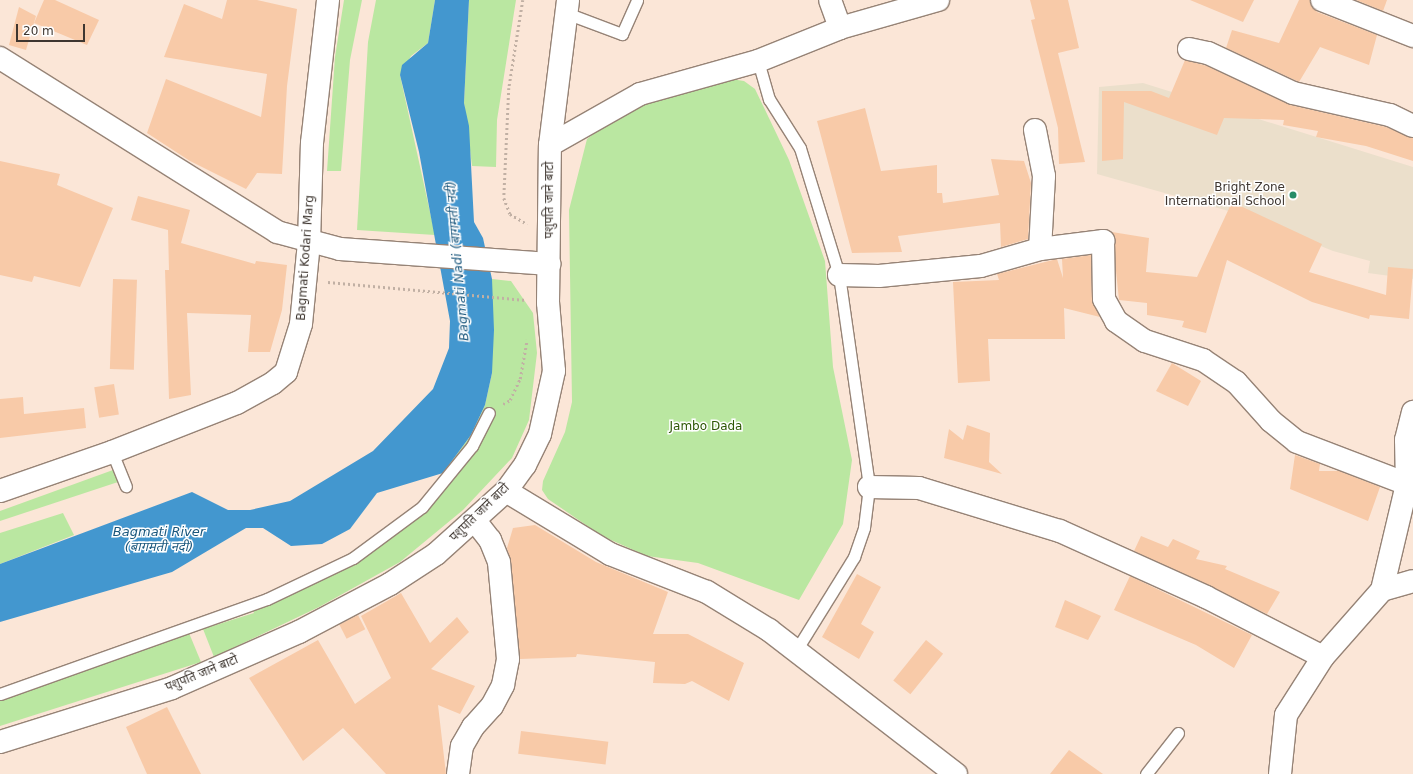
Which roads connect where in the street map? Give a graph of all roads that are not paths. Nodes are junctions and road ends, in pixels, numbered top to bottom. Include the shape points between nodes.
1 (328, 0) edge
2 (637, 0) edge
3 (830, 0) edge
4 (938, 0) edge
5 (1322, 0) edge
6 (567, 6) edge
7 (840, 28) junction
8 (1413, 36) edge
9 (1189, 49) dead end
10 (0, 58) edge
11 (758, 61) junction
12 (1413, 126) edge
13 (1035, 130) dead end
14 (550, 145) junction
15 (309, 243) junction
16 (1040, 249) junction
17 (549, 264) junction
18 (839, 275) junction
19 (1413, 412) edge
20 (489, 413) road end
21 (1409, 440) edge
22 (112, 452) junction
23 (1407, 484) junction
24 (126, 486) dead end
25 (869, 487) junction
26 (0, 490) edge
27 (506, 491) junction
28 (475, 521) junction
29 (1413, 581) edge
30 (1382, 590) junction
31 (795, 652) junction
32 (1323, 658) junction
33 (0, 694) edge
34 (1178, 733) dead end
35 (0, 742) edge
36 (458, 774) edge
37 (956, 774) edge
38 (1146, 774) edge
39 (1280, 774) edge

1 - 15 street, Bagmati Kodari Marg via 312,143
2 - 6 lane via 622,34
3 - 7 street
4 - 7 street
5 - 8 street
6 - 14 street, पशुपति जाने बाटो
7 - 11 street
9 - 12 street via 1208,53 1293,93 1390,115
10 - 15 street via 277,232
11 - 14 street via 640,94
11 - 18 lane via 769,99 800,148
13 - 16 street via 1044,176
14 - 17 street, पशुपति जाने बाटो
15 - 17 street via 340,249
15 - 22 street, Bagmati Kodari Marg via 301,324 286,372 255,395
16 - 18 street via 981,266 879,276
16 - 23 street via 1103,241 1104,299 1116,321 1145,341 1203,360 1230,378 1252,396 1271,421 1297,442
17 - 27 street, पशुपति जाने बाटो via 548,304 554,371 548,407 525,465
18 - 25 lane
19 - 21 street
20 - 33 lane via 472,446 422,507 353,558 267,599
21 - 23 street
22 - 24 lane
22 - 26 street, Bagmati Kodari Marg
23 - 30 street
25 - 31 lane via 864,528 854,557
25 - 32 street via 919,488 1060,531 1206,597
27 - 28 street, पशुपति जाने बाटो
27 - 31 street via 610,554 707,592 769,630
28 - 35 street, पशुपति जाने बाटो via 436,554 390,584 212,672
28 - 36 street via 490,540 499,562 508,659 503,685 492,706 473,727 462,746
29 - 30 street
30 - 32 street
31 - 37 street
32 - 39 street via 1286,715
34 - 38 lane

